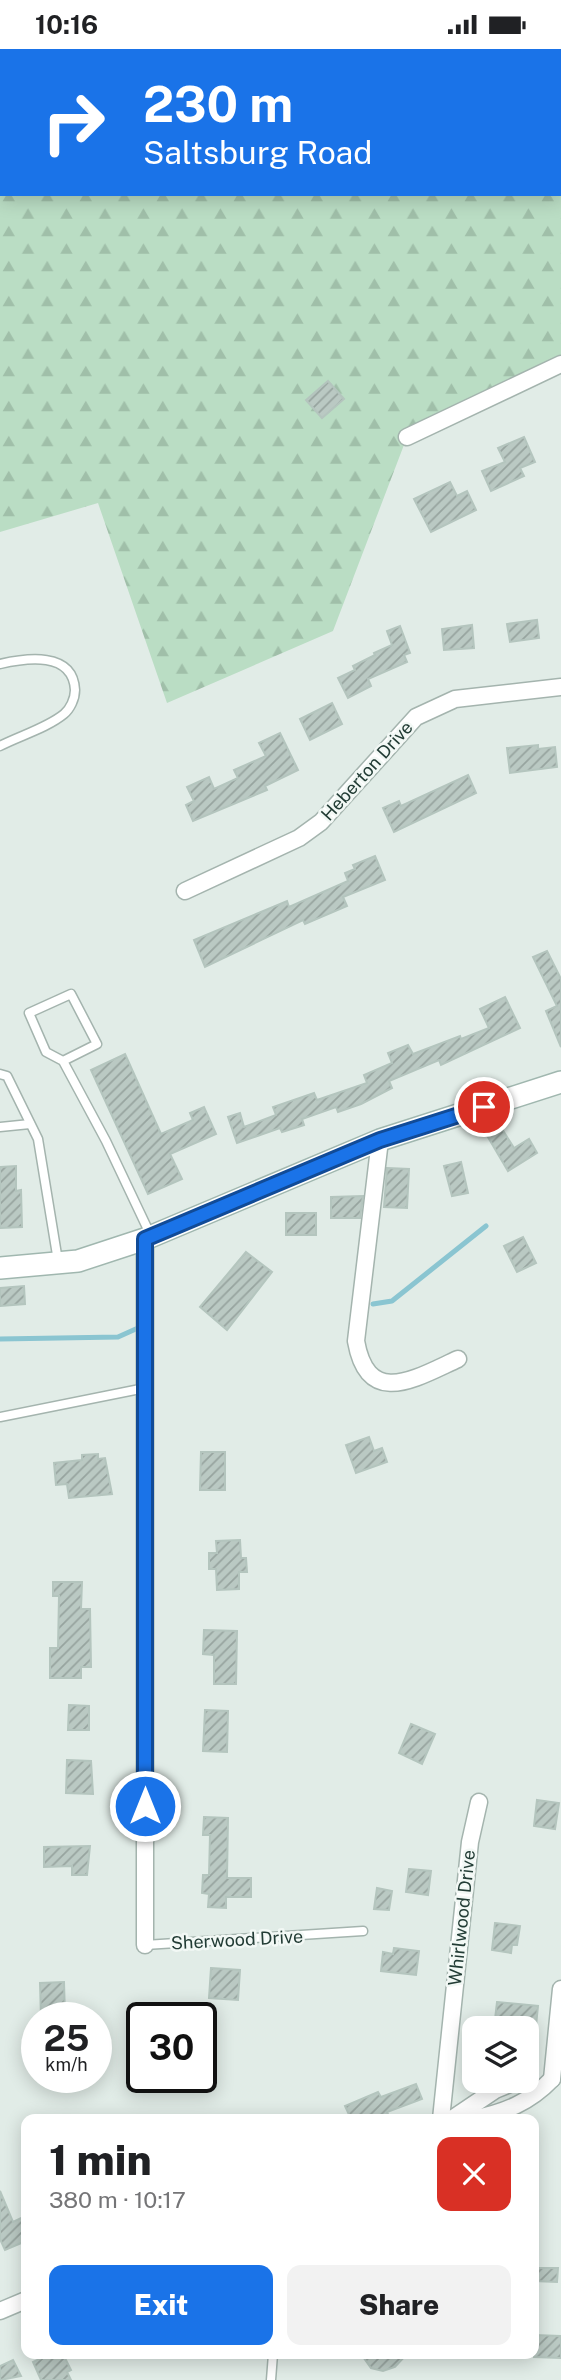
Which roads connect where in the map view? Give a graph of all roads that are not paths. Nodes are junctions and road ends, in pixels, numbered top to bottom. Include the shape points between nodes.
1 (561, 364) edge
2 (407, 437) dead end
3 (0, 664) edge
4 (561, 687) edge
5 (0, 746) edge
6 (185, 891) dead end
7 (63, 1061) junction
8 (0, 1074) edge
9 (561, 1082) edge
10 (30, 1124) junction
11 (0, 1126) edge
12 (380, 1140) junction
13 (148, 1237) junction
14 (58, 1264) junction
15 (0, 1268) edge
16 (458, 1359) dead end
17 (145, 1388) junction
18 (0, 1417) edge
19 (479, 1801) dead end
20 (363, 1931) dead end
21 (145, 1945) joint
22 (561, 1989) edge
23 (556, 2077) edge
24 (491, 2093) edge
25 (442, 2114) edge
26 (459, 2114) edge
27 (494, 2114) edge
28 (21, 2302) edge
29 (0, 2311) edge
30 (273, 2359) edge
31 (271, 2380) edge

1 - 2 street
3 - 5 lane via 44,659 62,664 75,690 64,714
4 - 6 street, Heberton Drive via 455,699 416,717 321,822 299,838
7 - 7 lane via 46,1052 29,1013 71,994 97,1044
7 - 13 lane via 106,1141
8 - 10 lane via 6,1076
9 - 12 main road
10 - 11 lane
10 - 14 lane via 38,1139
12 - 13 main road
12 - 16 street via 356,1341 359,1360 376,1380 389,1385 407,1383
13 - 14 main road
13 - 17 street, Sherwood Drive
14 - 15 main road
17 - 18 lane
17 - 21 street, Sherwood Drive
19 - 25 street, Whirlwood Drive via 470,1842
20 - 21 lane, Sherwood Drive
22 - 23 street
23 - 27 street via 534,2098
24 - 26 street
28 - 29 street
30 - 31 lane

